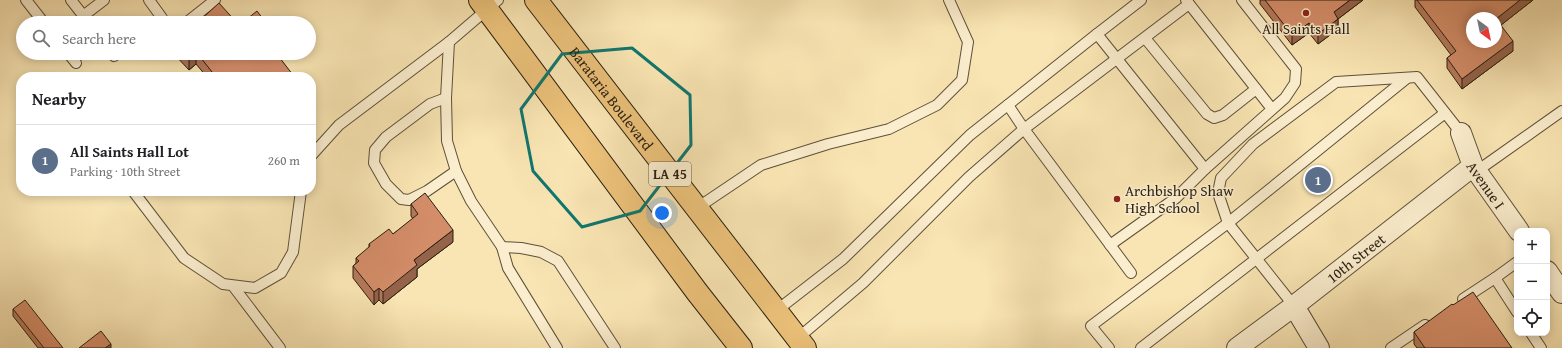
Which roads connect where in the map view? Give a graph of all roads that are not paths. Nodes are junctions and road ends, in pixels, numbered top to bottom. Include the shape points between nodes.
1 (26, 0) edge
2 (71, 0) edge
3 (104, 0) edge
4 (149, 0) edge
5 (215, 0) edge
6 (536, 0) edge
7 (949, 0) edge
8 (1141, 0) edge
9 (1242, 0) edge
10 (1188, 2) edge
11 (489, 3) edge
12 (39, 16) edge
13 (83, 16) edge
14 (90, 16) edge
15 (160, 16) edge
16 (195, 16) edge
17 (1097, 34) junction
18 (1145, 38) junction
19 (449, 42) junction
20 (1118, 58) junction
21 (74, 60) edge
22 (76, 63) dead end
23 (1407, 78) junction
24 (1256, 88) junction
25 (446, 98) junction
26 (1008, 105) junction
27 (1272, 109) junction
28 (1562, 111) edge
29 (1445, 113) junction
30 (1024, 129) junction
31 (1461, 133) joint
32 (316, 150) edge
33 (1475, 168) junction
34 (1204, 169) junction
35 (456, 171) junction
36 (137, 196) edge
37 (300, 196) edge
38 (697, 208) junction
39 (1228, 224) junction
40 (1517, 228) edge
41 (1110, 245) junction
42 (502, 247) junction
43 (1257, 259) junction
44 (1514, 264) edge
45 (1131, 273) dead end
46 (1550, 275) edge
47 (1495, 278) junction
48 (233, 286) junction
49 (1562, 293) edge
50 (1456, 304) edge
51 (1294, 306) junction
52 (1514, 307) edge
53 (776, 311) junction
54 (1436, 317) edge
55 (1533, 336) edge
56 (801, 343) edge
57 (280, 348) edge
58 (557, 348) edge
59 (615, 348) edge
60 (741, 348) edge
61 (1109, 348) edge
62 (1141, 348) edge
63 (1236, 348) edge
64 (1319, 348) edge
65 (1391, 348) edge
66 (1541, 348) edge

1 - 12 lane
2 - 13 lane
3 - 14 lane
4 - 15 lane
5 - 16 lane
6 - 38 main road, Barataria Boulevard / LA 45
7 - 38 lane via 968,42 962,80 938,105 889,129 828,144 761,165
8 - 17 lane
9 - 27 lane via 1296,69 1295,83 1285,98
10 - 18 lane
10 - 24 lane
11 - 19 lane
11 - 60 main road via 692,286
17 - 20 lane
17 - 26 lane
18 - 20 lane
18 - 24 lane via 1207,114 1214,118 1223,115
19 - 25 lane
19 - 32 lane via 339,125
20 - 30 lane
20 - 34 lane
21 - 22 lane
23 - 29 lane via 1417,77
23 - 39 lane
23 - 39 lane via 1336,82 1253,144 1221,178 1218,194
24 - 27 lane
25 - 35 lane via 447,141
25 - 35 lane via 430,104 386,137 375,150 374,163 386,184 401,199 409,200
26 - 30 lane
26 - 53 lane via 970,135 843,259
27 - 34 lane
28 - 33 lane
29 - 31 lane
29 - 43 lane
30 - 41 lane
30 - 56 lane via 969,177
31 - 33 street, Avenue I
33 - 40 street, Avenue I
33 - 51 street, 10th Street
34 - 41 lane via 1176,198
35 - 42 lane via 471,201
36 - 48 lane via 184,258 223,284
37 - 48 lane via 293,252 281,273 255,288
38 - 53 main road, Barataria Boulevard / LA 45
39 - 43 lane
39 - 61 lane via 1091,326
41 - 45 lane
42 - 58 lane via 508,268
42 - 59 lane via 541,252 558,261
43 - 51 lane
43 - 62 lane
44 - 47 lane
46 - 49 street
47 - 50 lane
47 - 52 lane
48 - 57 lane
51 - 63 street, 10th Street
51 - 64 street
53 - 56 main road, Barataria Boulevard / LA 45
54 - 65 lane
55 - 66 lane

